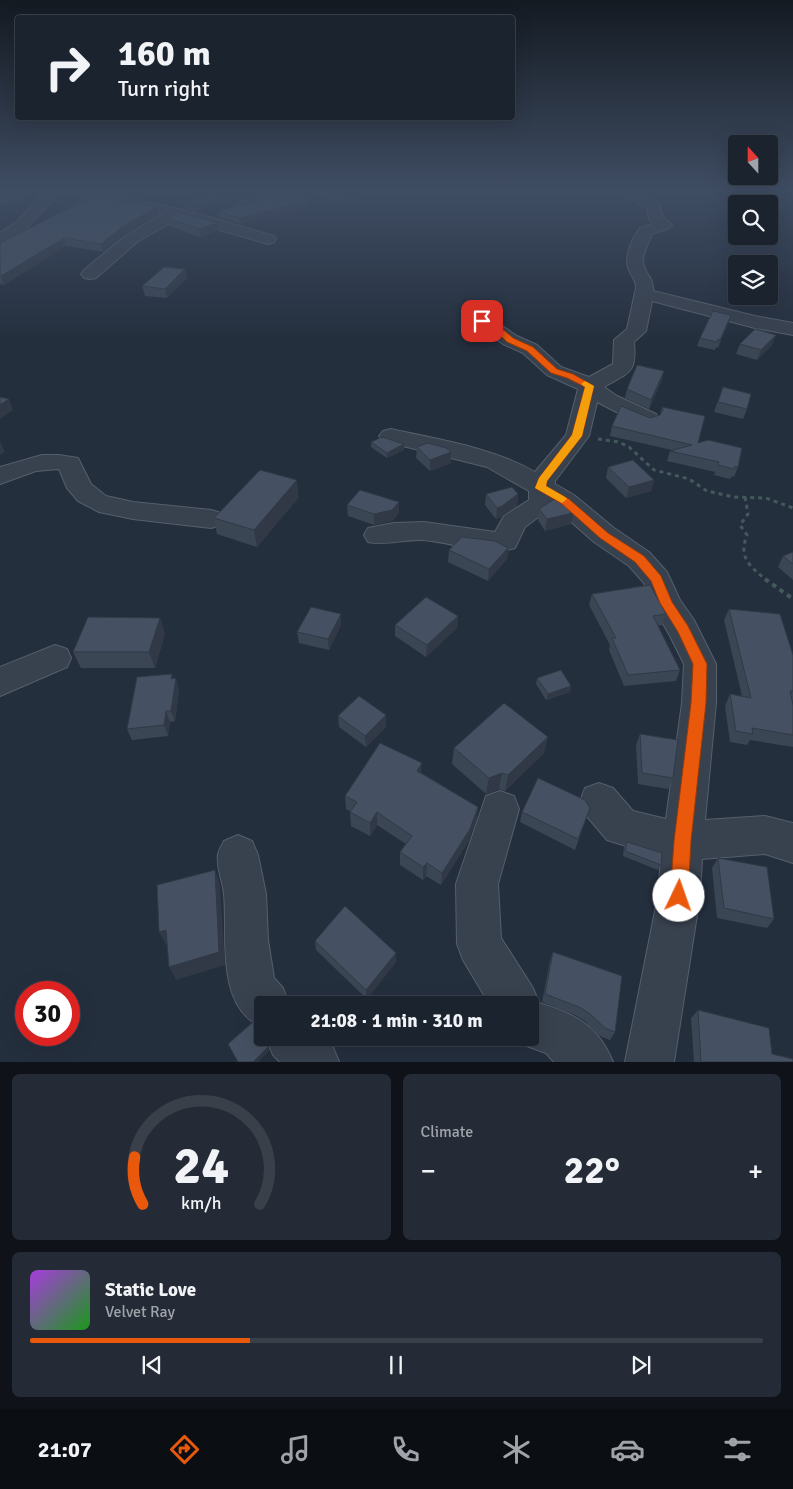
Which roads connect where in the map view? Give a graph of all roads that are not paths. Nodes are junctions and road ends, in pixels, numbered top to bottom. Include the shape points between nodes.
1 (129, 241) edge
2 (642, 241) edge
3 (90, 274) dead end
4 (644, 294) junction
5 (482, 321) dead end
6 (793, 329) edge
7 (590, 386) junction
8 (648, 419) edge
9 (391, 436) dead end
10 (0, 476) edge
11 (541, 488) junction
12 (211, 519) dead end
13 (378, 534) dead end
14 (55, 658) dead end
15 (0, 682) edge
16 (599, 801) dead end
17 (500, 809) dead end
18 (682, 841) junction
19 (793, 843) edge
20 (238, 854) dead end
21 (259, 996) edge
22 (511, 996) edge
23 (539, 1027) edge
24 (298, 1046) edge
25 (315, 1062) edge
26 (589, 1062) edge
27 (649, 1062) edge

1 - 3 street
2 - 4 street via 633,263 646,282
4 - 6 street via 724,316
4 - 7 street via 636,331 624,340 623,367
5 - 7 street via 530,349 554,371
7 - 8 street via 609,401
7 - 11 street via 575,438 542,480
9 - 11 street via 496,462
10 - 12 street via 50,460 69,463 80,488 96,500 141,512
11 - 13 street via 542,503 514,522 505,541 490,544 427,531 402,530
11 - 18 street via 566,501 604,535 640,559 657,579 666,603 700,664
14 - 15 street
16 - 18 street via 621,827
17 - 22 street via 477,884 479,944
18 - 19 street via 765,835
18 - 27 street via 679,896
20 - 21 street via 245,894 246,940 253,988
23 - 26 street via 561,1034
24 - 25 street

